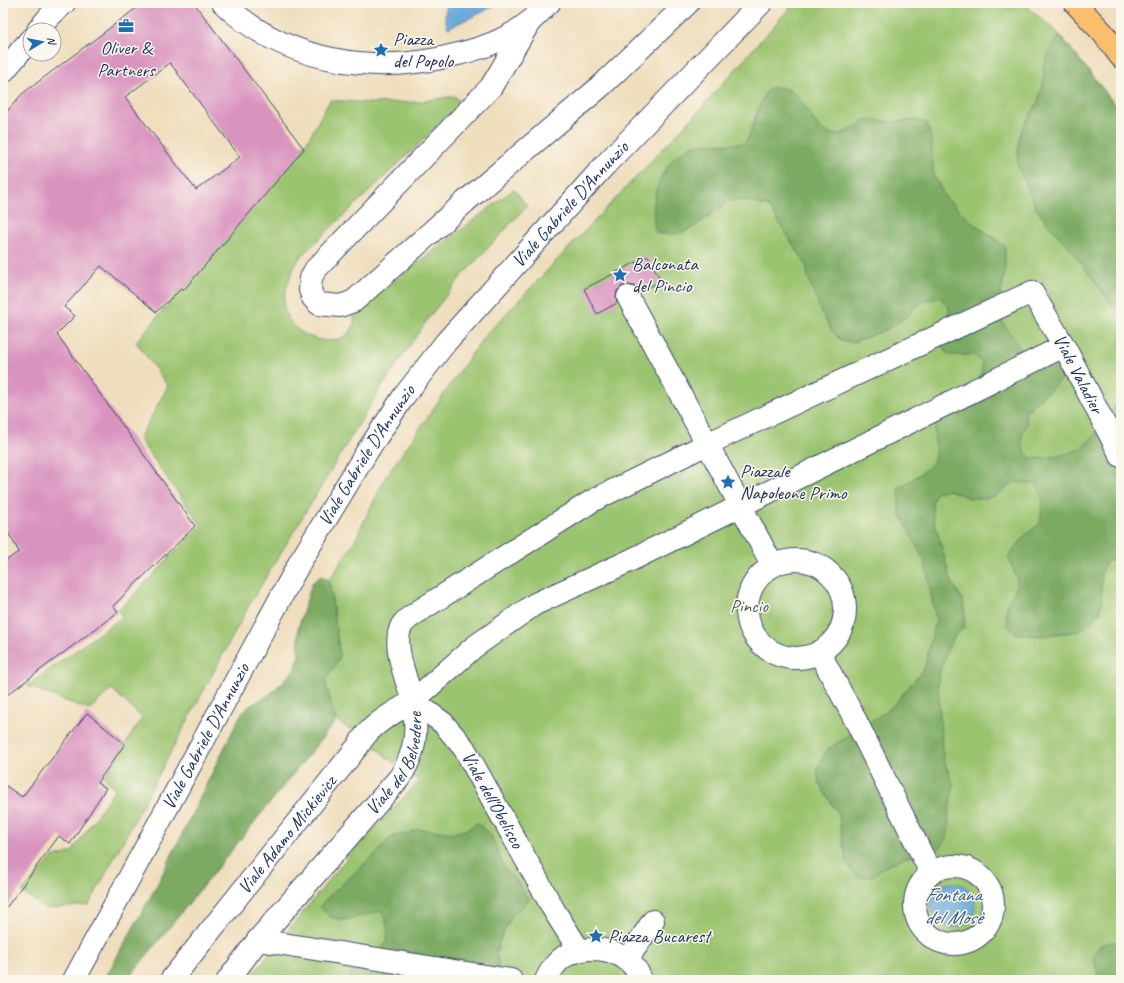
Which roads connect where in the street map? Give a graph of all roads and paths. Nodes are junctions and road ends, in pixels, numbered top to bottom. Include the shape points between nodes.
1 (223, 3) edge
2 (549, 3) edge
3 (688, 3) edge
4 (761, 3) edge
5 (1075, 3) edge
6 (61, 6) edge
7 (46, 22) edge
8 (529, 23) junction
9 (22, 49) edge
10 (1121, 57) edge
11 (3, 72) edge
12 (628, 297) dead end
13 (1064, 346) junction
14 (707, 444) junction
15 (1121, 456) edge
16 (740, 506) junction
17 (773, 566) junction
18 (819, 652) junction
19 (413, 701) junction
20 (931, 873) dead end
21 (653, 921) dead end
22 (258, 940) junction
23 (579, 950) junction
24 (627, 960) junction
25 (506, 979) edge
26 (74, 980) edge
27 (172, 980) edge
28 (228, 980) edge
29 (546, 980) edge
30 (641, 980) edge

1 - 8 street via 250,25 292,48 336,60 374,64 432,61 468,52 490,45
2 - 8 street
3 - 8 street via 618,71 466,201 367,292 348,305 319,304 310,290 315,270 491,87
4 - 26 street, Viale Gabriele D'Annunzio via 595,177 450,337 399,403 300,562
5 - 10 main road
6 - 7 street
9 - 11 street
12 - 14 street
13 - 14 street, Viale Valadier via 1032,292
13 - 15 street, Viale Valadier
13 - 16 street
14 - 16 street
14 - 19 street via 592,501 408,619 398,637 398,648
16 - 17 street
16 - 19 street, Viale del Belvedere via 535,604 474,647
17 - 18 street via 761,575 752,587 747,602 753,632 762,644 775,653 804,657
17 - 18 street via 787,560 817,564 830,573 839,585 845,615 840,630
18 - 20 street
19 - 22 street, Viale del Belvedere via 416,740 409,764
19 - 23 street, Viale dell'Obelisco via 443,723 464,748 555,912
19 - 27 street, Viale Adamo Mickievicz via 363,736 358,746
21 - 24 street
22 - 25 street
22 - 28 street, Viale del Belvedere
23 - 24 street via 607,950
23 - 29 street via 564,957 551,969
24 - 30 street

